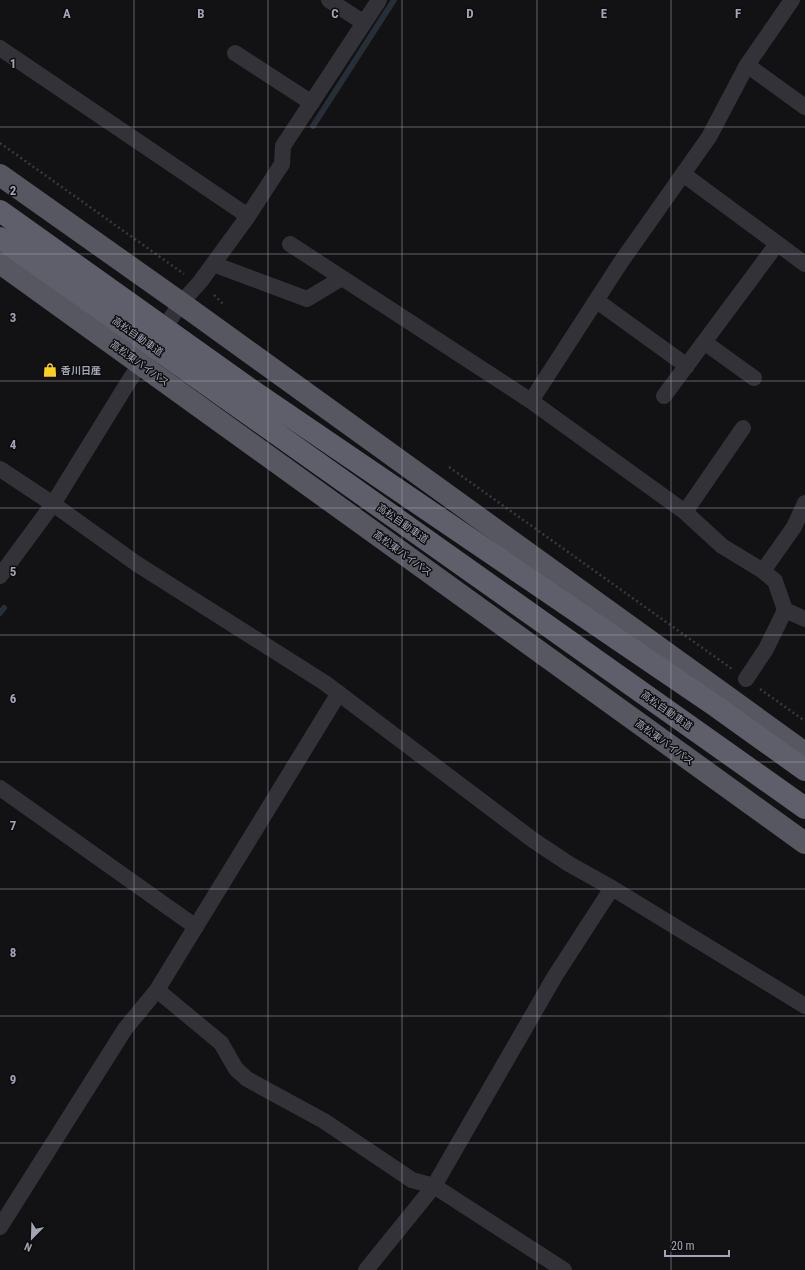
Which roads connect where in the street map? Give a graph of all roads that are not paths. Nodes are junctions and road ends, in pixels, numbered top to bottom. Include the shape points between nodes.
1 (329, 0) edge
2 (379, 0) edge
3 (792, 0) edge
4 (364, 23) junction
5 (0, 48) edge
6 (235, 52) dead end
7 (748, 65) junction
8 (312, 103) junction
9 (805, 107) edge
10 (683, 174) junction
11 (0, 175) edge
12 (0, 211) edge
13 (248, 216) junction
14 (0, 238) edge
15 (290, 244) dead end
16 (777, 244) junction
17 (0, 263) edge
18 (213, 264) junction
19 (805, 264) edge
20 (342, 278) junction
21 (597, 301) junction
22 (181, 303) junction
23 (704, 342) junction
24 (141, 363) junction
25 (687, 366) junction
26 (754, 378) dead end
27 (664, 396) dead end
28 (531, 401) junction
29 (744, 428) dead end
30 (0, 469) edge
31 (805, 503) edge
32 (53, 504) junction
33 (685, 512) junction
34 (763, 571) junction
35 (0, 576) edge
36 (785, 610) junction
37 (805, 619) edge
38 (746, 679) road end
39 (340, 693) junction
40 (805, 753) edge
41 (805, 770) edge
42 (0, 788) edge
43 (805, 808) edge
44 (805, 843) edge
45 (612, 888) junction
46 (196, 927) junction
47 (157, 990) junction
48 (805, 1006) edge
49 (434, 1186) junction
50 (0, 1227) edge
51 (366, 1270) edge
52 (564, 1270) edge

1 - 4 street
2 - 4 street
3 - 7 street
4 - 8 street
5 - 13 street
6 - 8 street
7 - 9 street
7 - 10 street via 709,137
8 - 13 street via 283,146 282,164
10 - 16 street
10 - 21 street
11 - 22 highway
12 - 41 highway, bridge via 247,387
13 - 18 street
14 - 43 highway, 高松自動車道, bridge
15 - 20 street
16 - 19 street
16 - 23 street
17 - 24 highway, 高松東バイパス
18 - 20 street via 307,299
18 - 22 street
20 - 28 street
21 - 25 street
21 - 28 street
22 - 24 street
22 - 40 highway
23 - 25 street
23 - 26 street
24 - 32 street
24 - 44 highway, 高松東バイパス
25 - 27 street
28 - 33 street
29 - 33 street
30 - 32 street
31 - 34 street via 794,528
32 - 35 street
32 - 39 street via 137,564
33 - 34 street via 722,546
34 - 36 street via 775,581
36 - 37 street
36 - 38 street via 766,649
39 - 45 street via 533,840
39 - 46 street
42 - 46 street
45 - 48 street
45 - 49 street via 555,976
46 - 47 street
47 - 49 street via 220,1043 236,1069 247,1079 324,1121 412,1180
47 - 50 street via 125,1029
49 - 51 street
49 - 52 street

